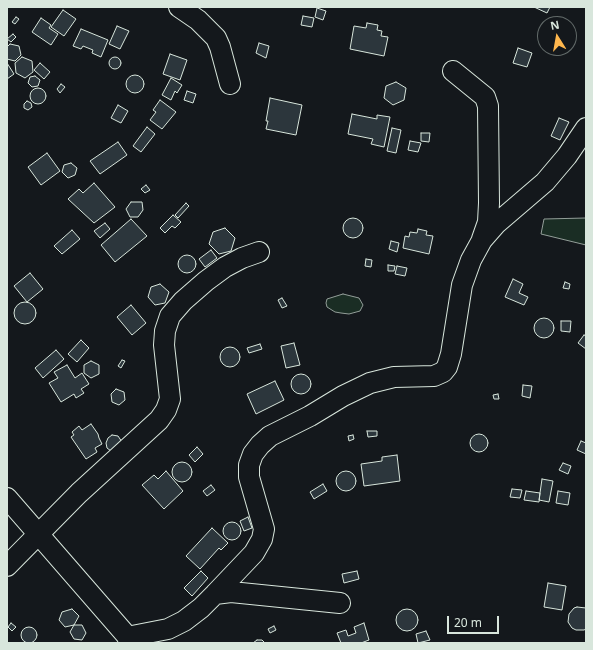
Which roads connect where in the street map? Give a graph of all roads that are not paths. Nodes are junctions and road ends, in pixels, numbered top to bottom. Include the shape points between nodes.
1 (179, 7) edge
2 (453, 71) dead end
3 (230, 84) dead end
4 (586, 128) edge
5 (482, 240) junction
6 (259, 252) dead end
7 (7, 498) edge
8 (39, 535) junction
9 (7, 566) edge
10 (215, 594) junction
11 (340, 603) dead end
12 (130, 640) edge

1 - 3 street via 198,20 216,38
2 - 5 street via 485,97 488,106 489,203 488,222
4 - 5 street via 545,182 496,224
5 - 10 street via 462,285 451,354 443,372 434,376 394,377 370,383 270,436 253,454 250,477 264,529 262,540 254,553
6 - 8 street via 225,268 183,301 170,316 164,346 170,399 166,410 159,420 79,493
7 - 8 street
8 - 9 street
8 - 12 street
10 - 11 street via 231,592
10 - 12 street via 184,621 168,629

